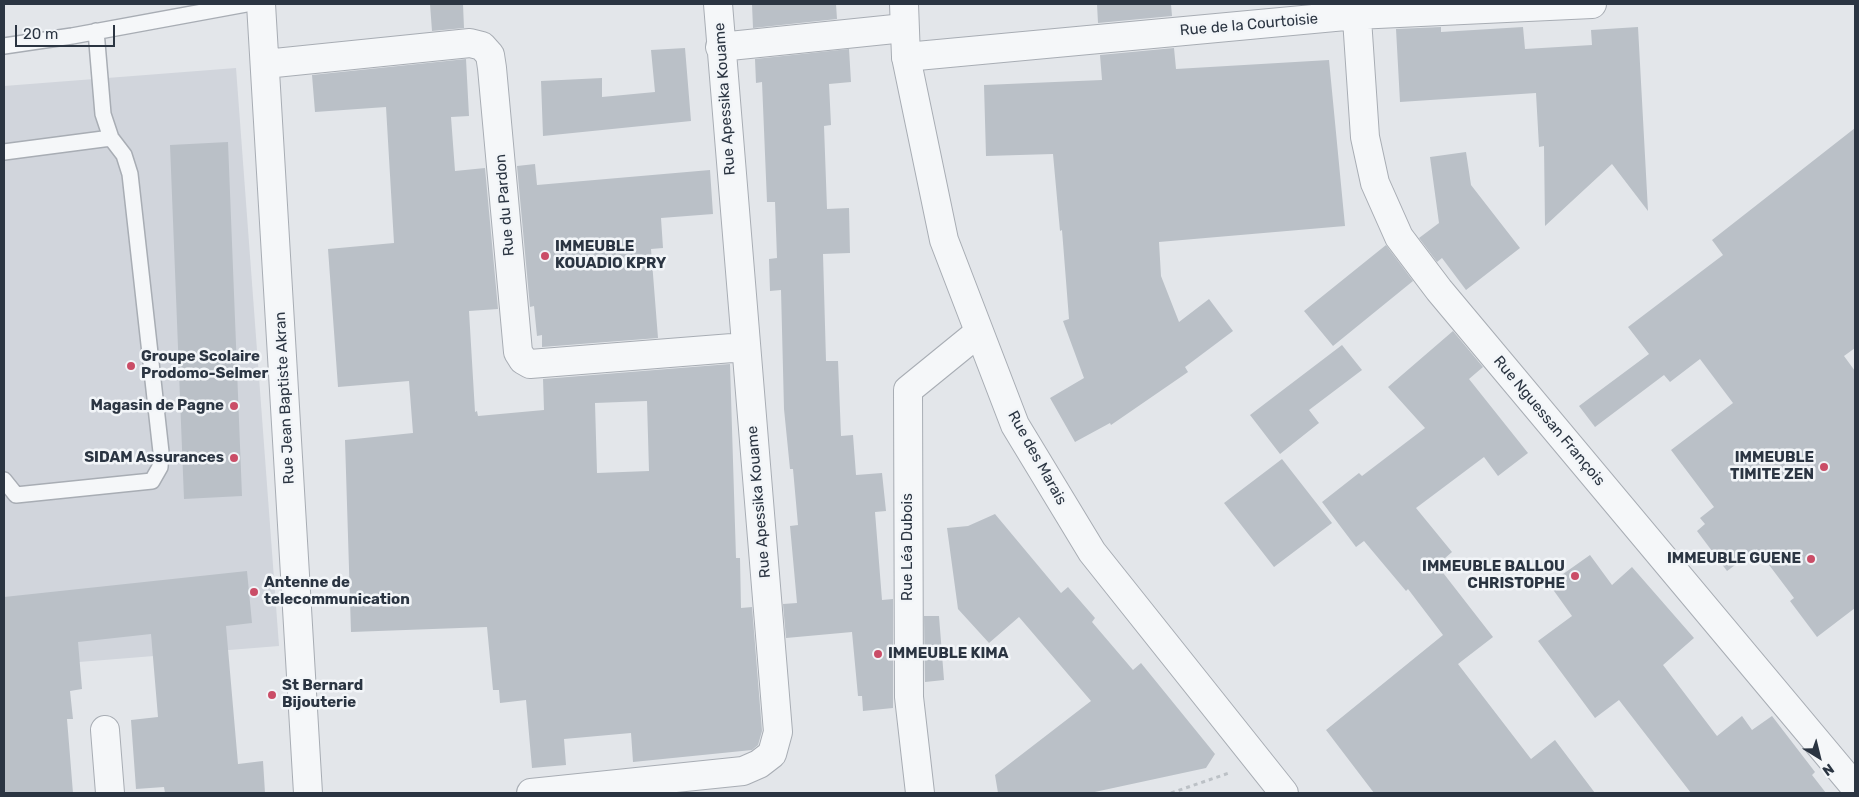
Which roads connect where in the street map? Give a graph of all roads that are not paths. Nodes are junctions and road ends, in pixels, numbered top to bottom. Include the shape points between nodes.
1 (246, 4) edge
2 (261, 4) edge
3 (718, 4) edge
4 (1592, 4) edge
5 (1356, 10) edge
6 (904, 16) edge
7 (96, 31) junction
8 (4, 46) edge
9 (720, 47) junction
10 (906, 57) junction
11 (265, 64) junction
12 (111, 138) junction
13 (4, 152) edge
14 (978, 333) junction
15 (745, 347) junction
16 (4, 480) edge
17 (105, 730) dead end
18 (655, 786) edge
19 (1855, 787) edge
20 (110, 793) edge
21 (308, 793) edge
22 (531, 793) edge
23 (920, 793) edge
24 (1284, 793) edge

1 - 7 lane
2 - 11 street, Rue Jean Baptiste Akran
3 - 9 street, Rue Apessika Kouame
4 - 5 street, Rue de la Courtoisie
5 - 10 street, Rue de la Courtoisie
5 - 19 street, Rue Nguessan François via 1365,137 1375,183 1399,237 1439,290
6 - 9 street
6 - 10 street, Rue des Marais
7 - 8 lane
7 - 12 lane via 103,114
9 - 15 street, Rue Apessika Kouame
10 - 14 street, Rue des Marais via 944,240
11 - 15 street, Rue du Pardon via 470,44 482,46 490,56 492,68 518,352 523,360 530,364
11 - 21 street, Rue Jean Baptiste Akran
12 - 13 lane
12 - 16 lane via 124,155 130,174 161,452 160,467 152,481 16,495
14 - 23 street, Rue Léa Dubois via 908,390 909,697
14 - 24 street, Rue des Marais via 1015,425 1092,552
15 - 18 street, Rue Apessika Kouame via 778,732 772,754 759,764 743,771
17 - 20 street
18 - 22 street, Rue Apessika Kouame

